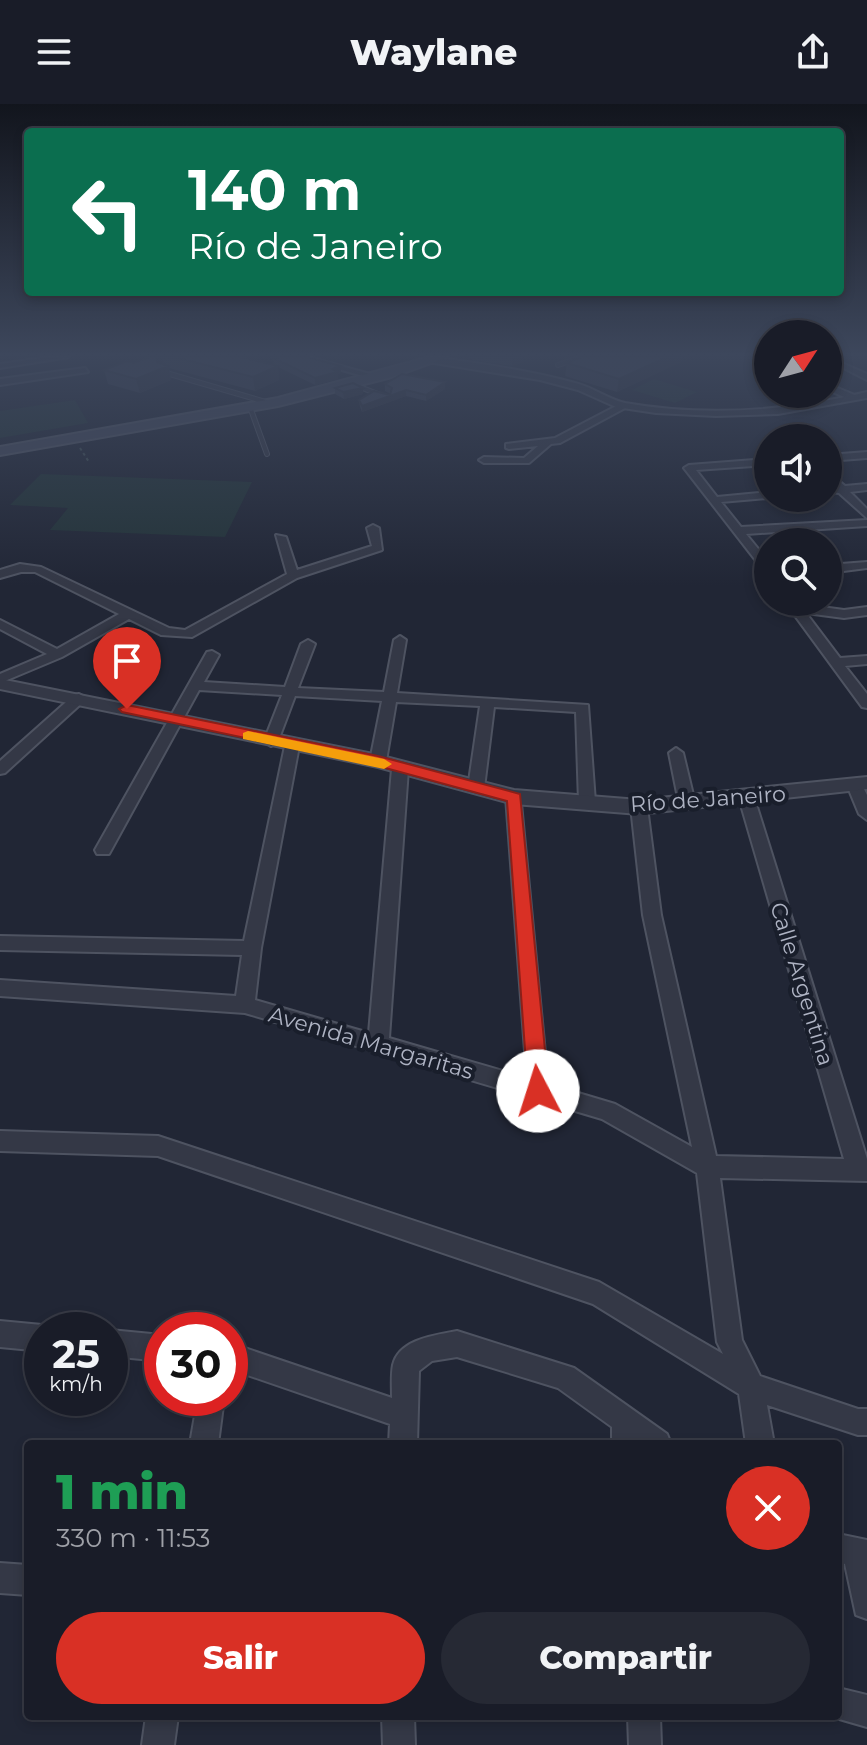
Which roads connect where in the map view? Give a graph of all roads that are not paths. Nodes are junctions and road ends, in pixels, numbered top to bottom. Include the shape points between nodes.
1 (99, 434) edge
2 (260, 434) edge
3 (530, 434) edge
4 (571, 434) edge
5 (543, 443) junction
6 (509, 446) dead end
7 (0, 451) edge
8 (267, 454) dead end
9 (867, 455) edge
10 (842, 457) edge
11 (484, 460) dead end
12 (754, 463) edge
13 (867, 487) edge
14 (843, 489) joint
15 (754, 496) edge
16 (713, 500) junction
17 (867, 515) edge
18 (867, 523) edge
19 (373, 528) dead end
20 (737, 531) junction
21 (280, 537) dead end
22 (754, 552) edge
23 (867, 565) edge
24 (842, 568) edge
25 (0, 574) edge
26 (293, 575) junction
27 (867, 611) edge
28 (128, 614) junction
29 (842, 614) edge
30 (802, 616) edge
31 (0, 624) edge
32 (400, 640) dead end
33 (308, 644) dead end
34 (57, 654) junction
35 (212, 655) dead end
36 (867, 660) edge
37 (839, 662) junction
38 (0, 681) edge
39 (194, 686) junction
40 (290, 690) junction
41 (390, 696) junction
42 (79, 698) junction
43 (488, 701) junction
44 (867, 704) edge
45 (174, 720) junction
46 (271, 741) junction
47 (292, 746) junction
48 (676, 753) dead end
49 (378, 761) junction
50 (0, 769) edge
51 (400, 769) junction
52 (861, 784) edge
53 (476, 788) junction
54 (514, 797) junction
55 (747, 798) junction
56 (587, 802) junction
57 (687, 803) junction
58 (639, 807) junction
59 (867, 814) edge
60 (103, 850) dead end
61 (0, 943) edge
62 (252, 948) junction
63 (0, 988) edge
64 (245, 1005) junction
65 (378, 1046) junction
66 (538, 1091) junction
67 (0, 1141) edge
68 (707, 1167) junction
69 (862, 1170) edge
70 (0, 1334) edge
71 (24, 1336) edge
72 (248, 1362) edge
73 (751, 1386) junction
74 (404, 1415) junction
75 (208, 1416) edge
76 (867, 1422) edge
77 (625, 1432) edge
78 (205, 1440) edge
79 (403, 1440) edge
80 (646, 1440) edge
81 (759, 1440) edge
82 (854, 1552) edge
83 (0, 1578) edge
84 (24, 1580) edge
85 (867, 1604) edge
86 (842, 1705) edge
87 (867, 1711) edge
88 (161, 1720) edge
89 (398, 1720) edge
90 (644, 1720) edge
91 (158, 1745) edge
92 (399, 1745) edge
93 (645, 1745) edge

1 - 7 main road
2 - 8 lane
3 - 5 street
4 - 5 street
5 - 6 street
5 - 11 street via 526,461
9 - 10 street
12 - 16 street via 689,468
13 - 14 street
14 - 17 street
15 - 16 street
16 - 20 street
18 - 20 street
19 - 26 street via 378,548
20 - 22 street
21 - 26 street
23 - 24 street
25 - 28 street via 37,569
26 - 28 street via 187,634 166,632
27 - 29 street
28 - 34 street
30 - 37 street
31 - 34 street
32 - 41 street
33 - 40 street
34 - 38 street
35 - 39 street
36 - 37 street
37 - 44 street
38 - 42 street, Río de Janeiro
39 - 40 street
39 - 45 street
40 - 41 street
40 - 46 street
41 - 43 street
41 - 49 street
42 - 45 street, Río de Janeiro
42 - 50 street
43 - 53 street
43 - 56 street via 583,708
45 - 46 street, Río de Janeiro
45 - 60 street
46 - 47 street, Río de Janeiro
47 - 49 street, Río de Janeiro
47 - 62 street
48 - 57 street
49 - 51 street, Río de Janeiro
51 - 53 street, Río de Janeiro
51 - 65 street
52 - 55 street, Río de Janeiro
52 - 59 street
53 - 54 street, Río de Janeiro
54 - 56 street, Río de Janeiro
54 - 66 street
55 - 57 street, Río de Janeiro
55 - 69 street, Calle Argentina
56 - 58 street, Río de Janeiro
57 - 58 street, Río de Janeiro
58 - 68 street via 652,915
61 - 62 street
62 - 64 street
63 - 64 street, Avenida Margaritas
64 - 65 street, Avenida Margaritas
65 - 66 street, Avenida Margaritas
66 - 68 street, Avenida Margaritas via 607,1111
67 - 73 street via 158,1146 599,1294
68 - 69 street, Avenida Margaritas
68 - 73 street via 730,1342
70 - 71 street
72 - 74 street
73 - 76 street
73 - 81 street
74 - 77 street via 406,1365 426,1349 457,1344 565,1377
74 - 79 street
75 - 78 street
77 - 80 street
82 - 85 street
83 - 84 street
86 - 87 street
88 - 91 street
89 - 92 street
90 - 93 street

